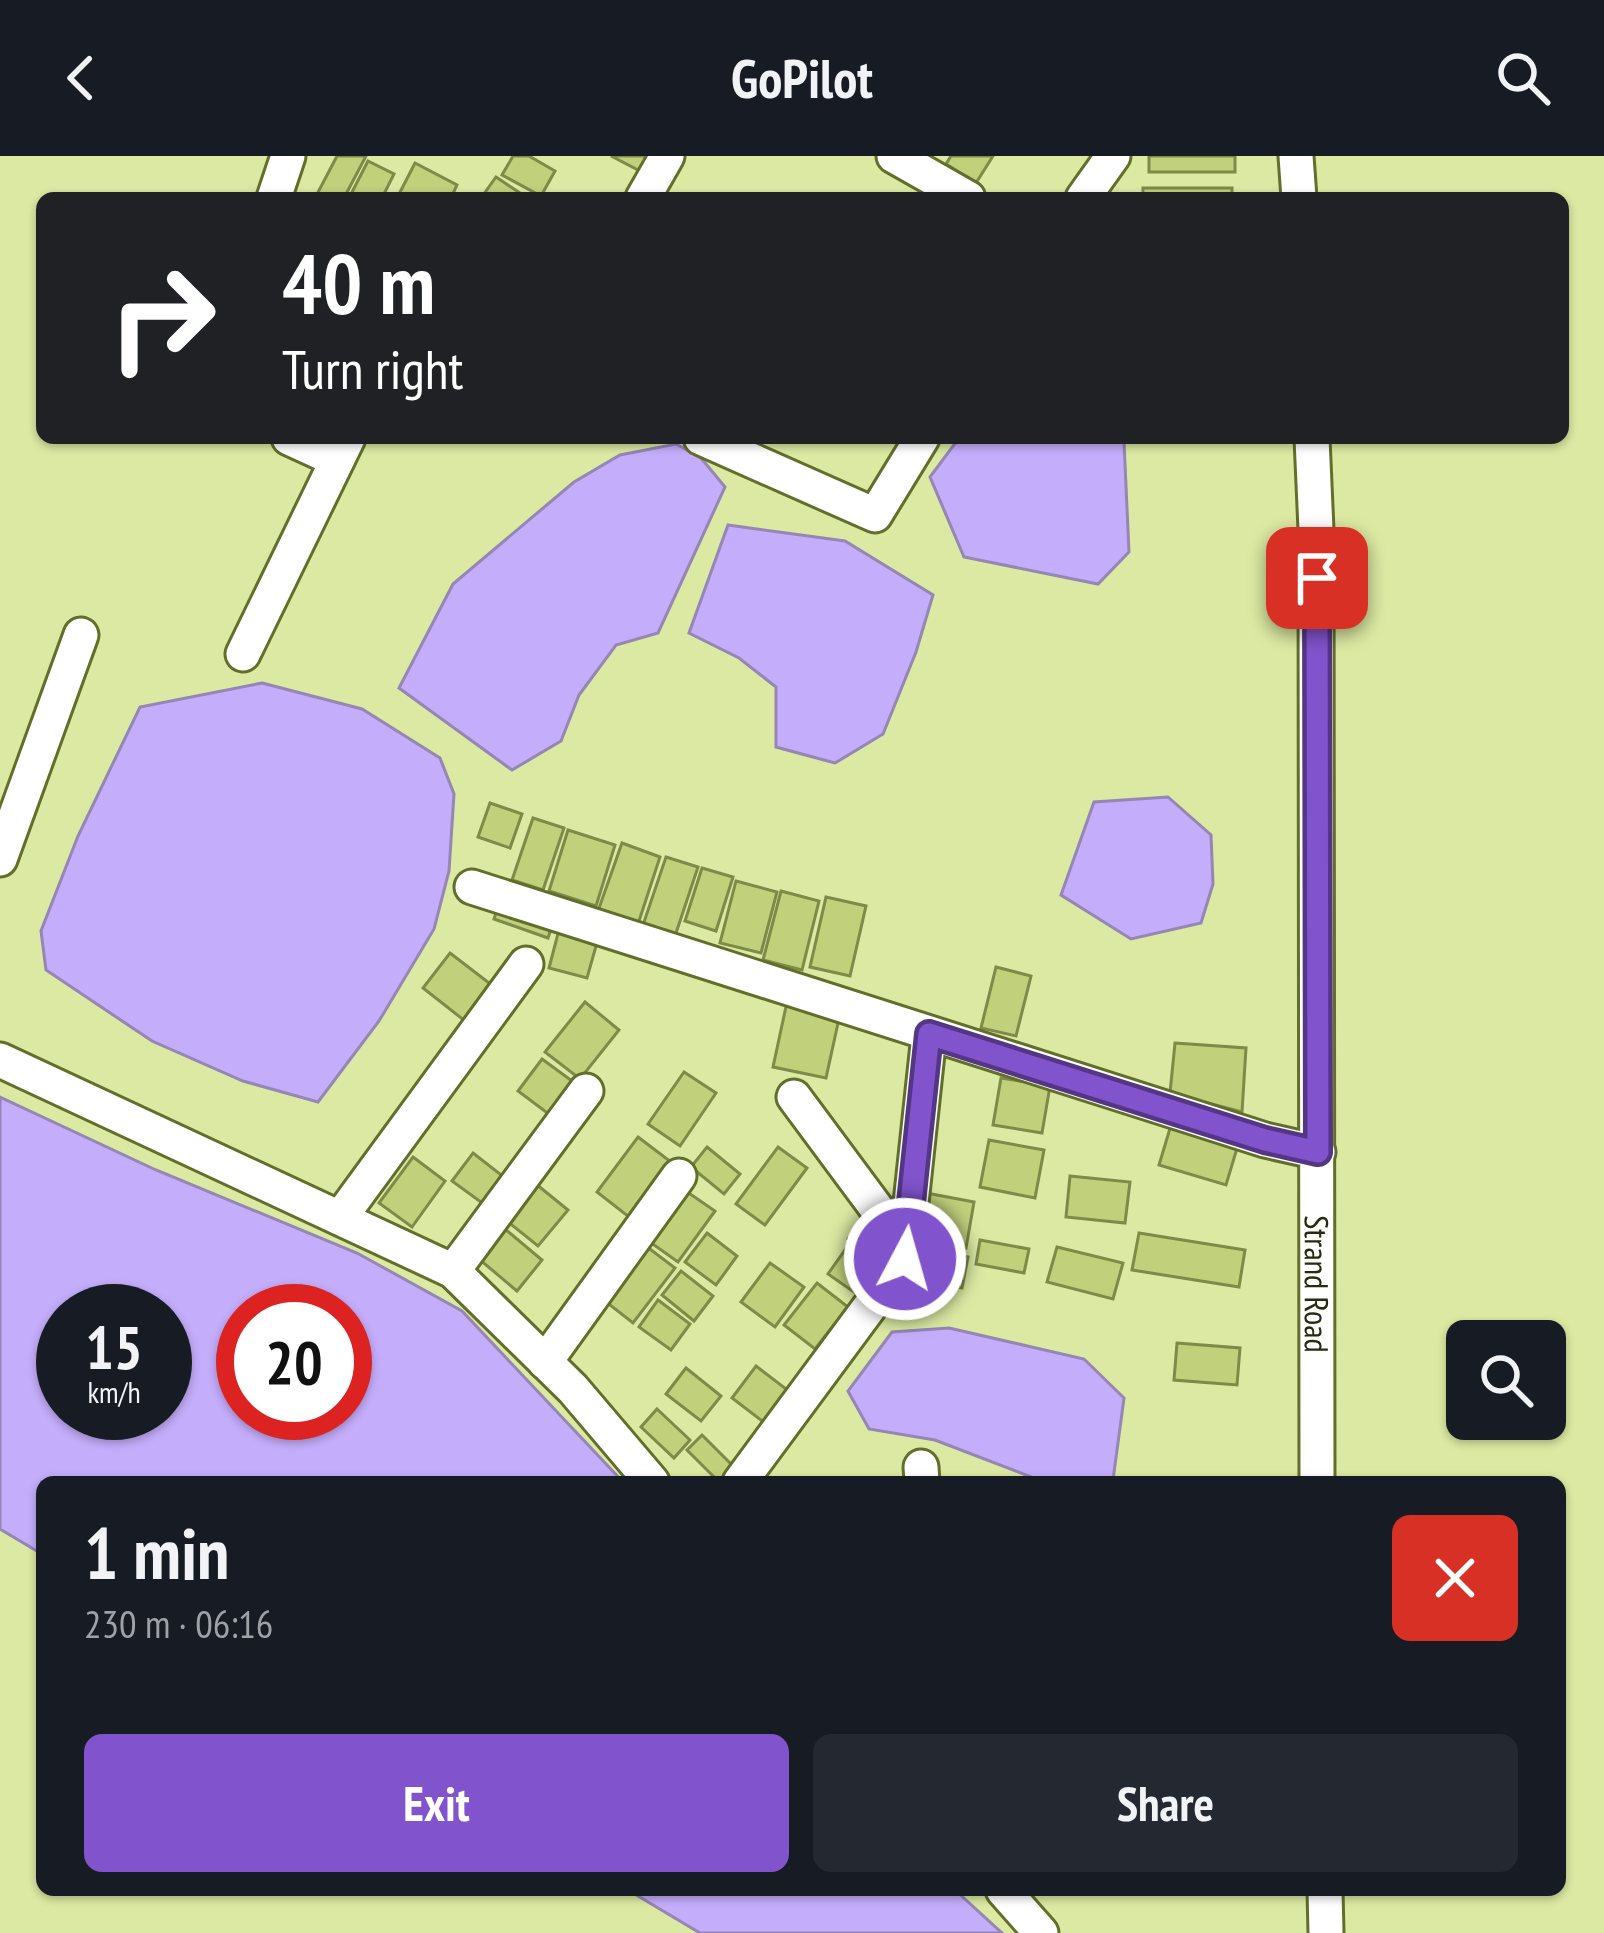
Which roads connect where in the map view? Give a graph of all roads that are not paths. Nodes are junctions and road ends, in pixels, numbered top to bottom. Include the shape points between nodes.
1 (288, 156) edge
2 (668, 156) edge
3 (894, 156) edge
4 (1113, 156) edge
5 (1297, 156) edge
6 (276, 192) edge
7 (647, 192) edge
8 (957, 192) edge
9 (1087, 192) edge
10 (1299, 192) edge
11 (714, 444) edge
12 (918, 444) edge
13 (1312, 444) edge
14 (342, 449) edge
15 (81, 635) dead end
16 (243, 654) dead end
17 (0, 859) edge
18 (472, 887) dead end
19 (526, 964) dead end
20 (929, 1034) junction
21 (0, 1060) edge
22 (586, 1090) dead end
23 (794, 1097) dead end
24 (1318, 1152) junction
25 (679, 1176) dead end
26 (340, 1218) junction
27 (906, 1248) junction
28 (453, 1270) junction
29 (545, 1361) junction
30 (647, 1476) edge
31 (744, 1476) edge
32 (1317, 1476) edge
33 (1008, 1896) edge
34 (1325, 1896) edge
35 (1041, 1933) edge
36 (1326, 1933) edge

1 - 6 street
2 - 7 street
3 - 8 street
4 - 9 street
5 - 10 street
11 - 12 street via 875,515
13 - 24 street, Strand Road
14 - 16 street
15 - 17 street
18 - 20 street
19 - 26 street
20 - 24 street
20 - 27 street
21 - 26 street
22 - 28 street
23 - 27 street
24 - 32 street, Strand Road
25 - 29 street
26 - 28 street
27 - 31 street
28 - 29 street
29 - 30 street
33 - 35 street
34 - 36 street

